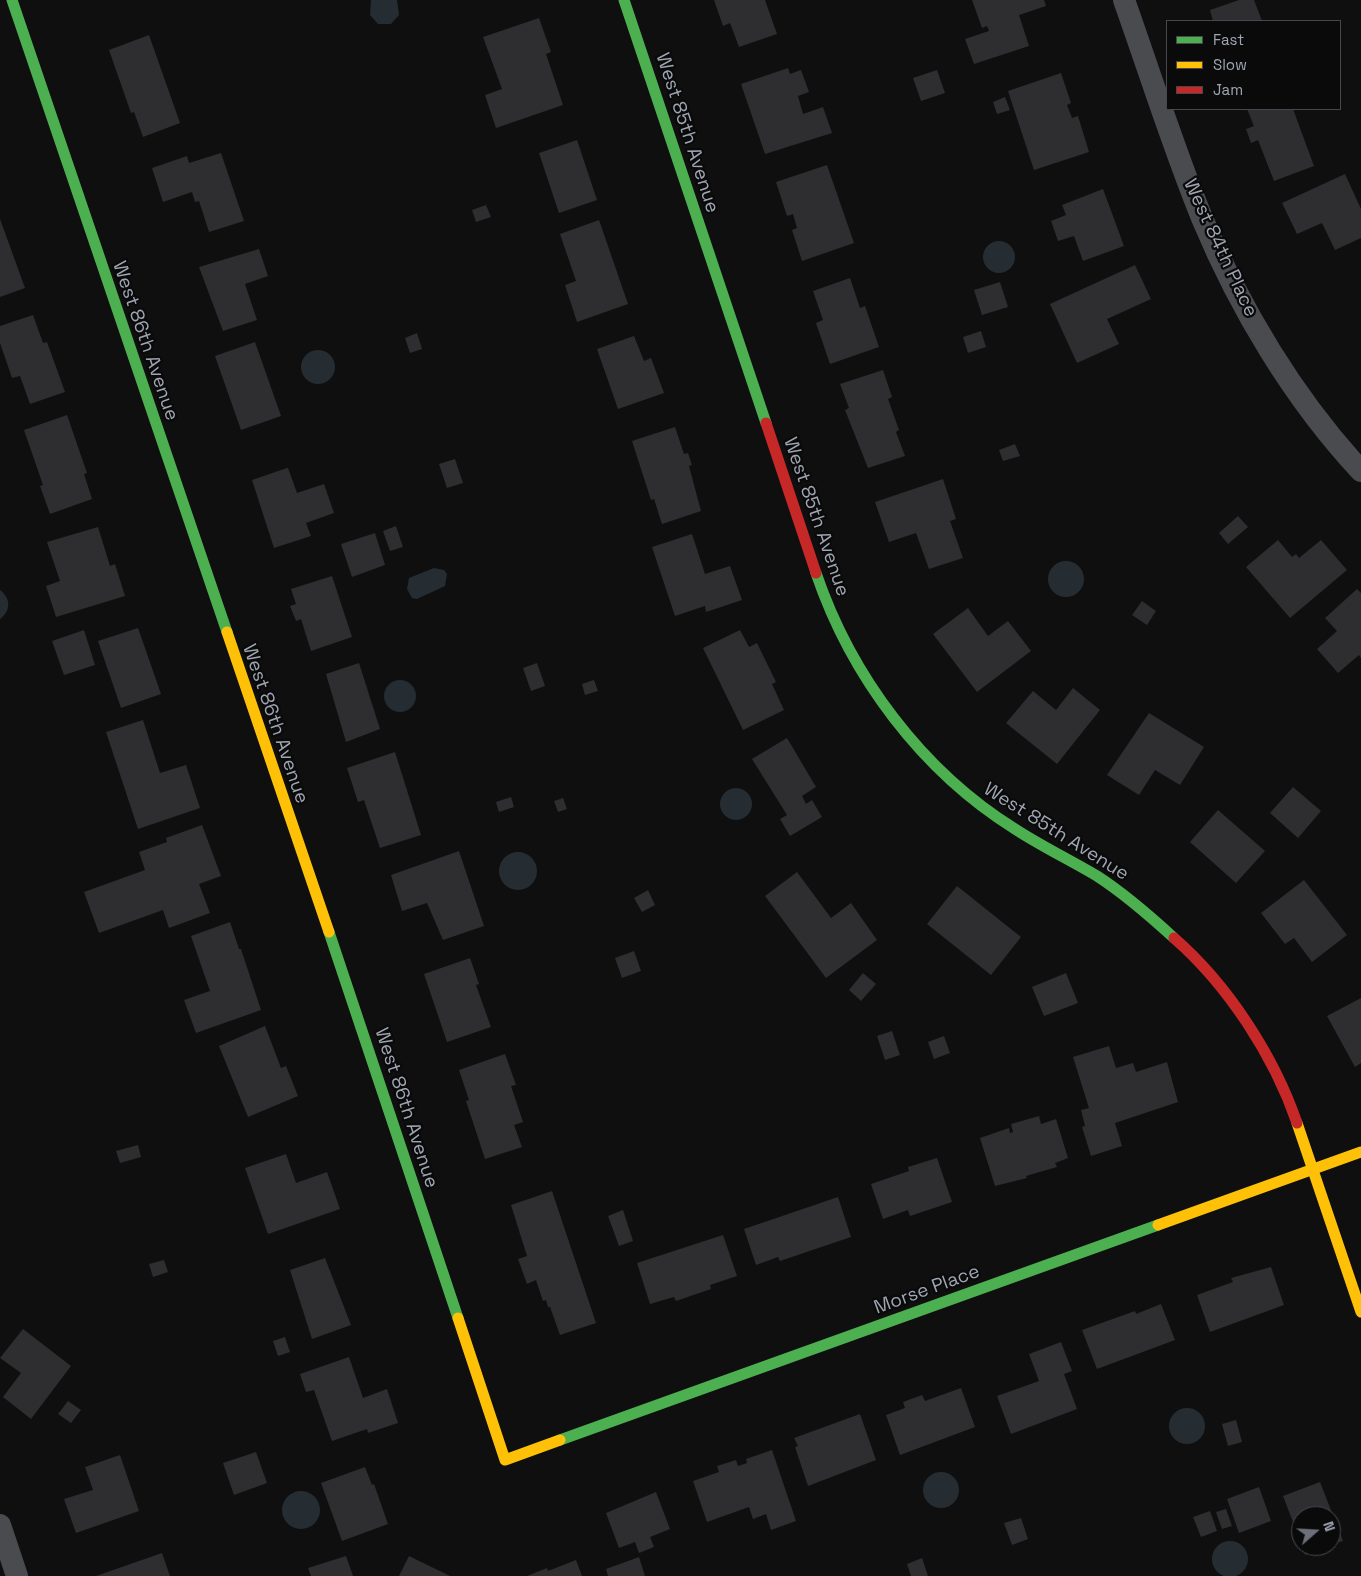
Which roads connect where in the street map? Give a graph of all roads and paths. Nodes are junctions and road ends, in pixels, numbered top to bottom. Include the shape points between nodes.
1 (12, 0) edge
2 (624, 0) edge
3 (1124, 0) edge
4 (1361, 472) edge
5 (1361, 1152) edge
6 (1314, 1169) junction
7 (1361, 1312) edge
8 (505, 1460) joint
9 (0, 1525) edge
10 (17, 1576) edge

1 - 8 street, West 86th Avenue
2 - 6 street, West 85th Avenue via 826,602 867,680 923,754 965,794 1014,829 1110,885 1139,906 1197,958 1253,1032 1286,1095
3 - 4 street, West 84th Place via 1192,193 1236,291 1286,376
5 - 6 street, Morse Place
6 - 7 street, West 85th Avenue
6 - 8 street, Morse Place
9 - 10 street

